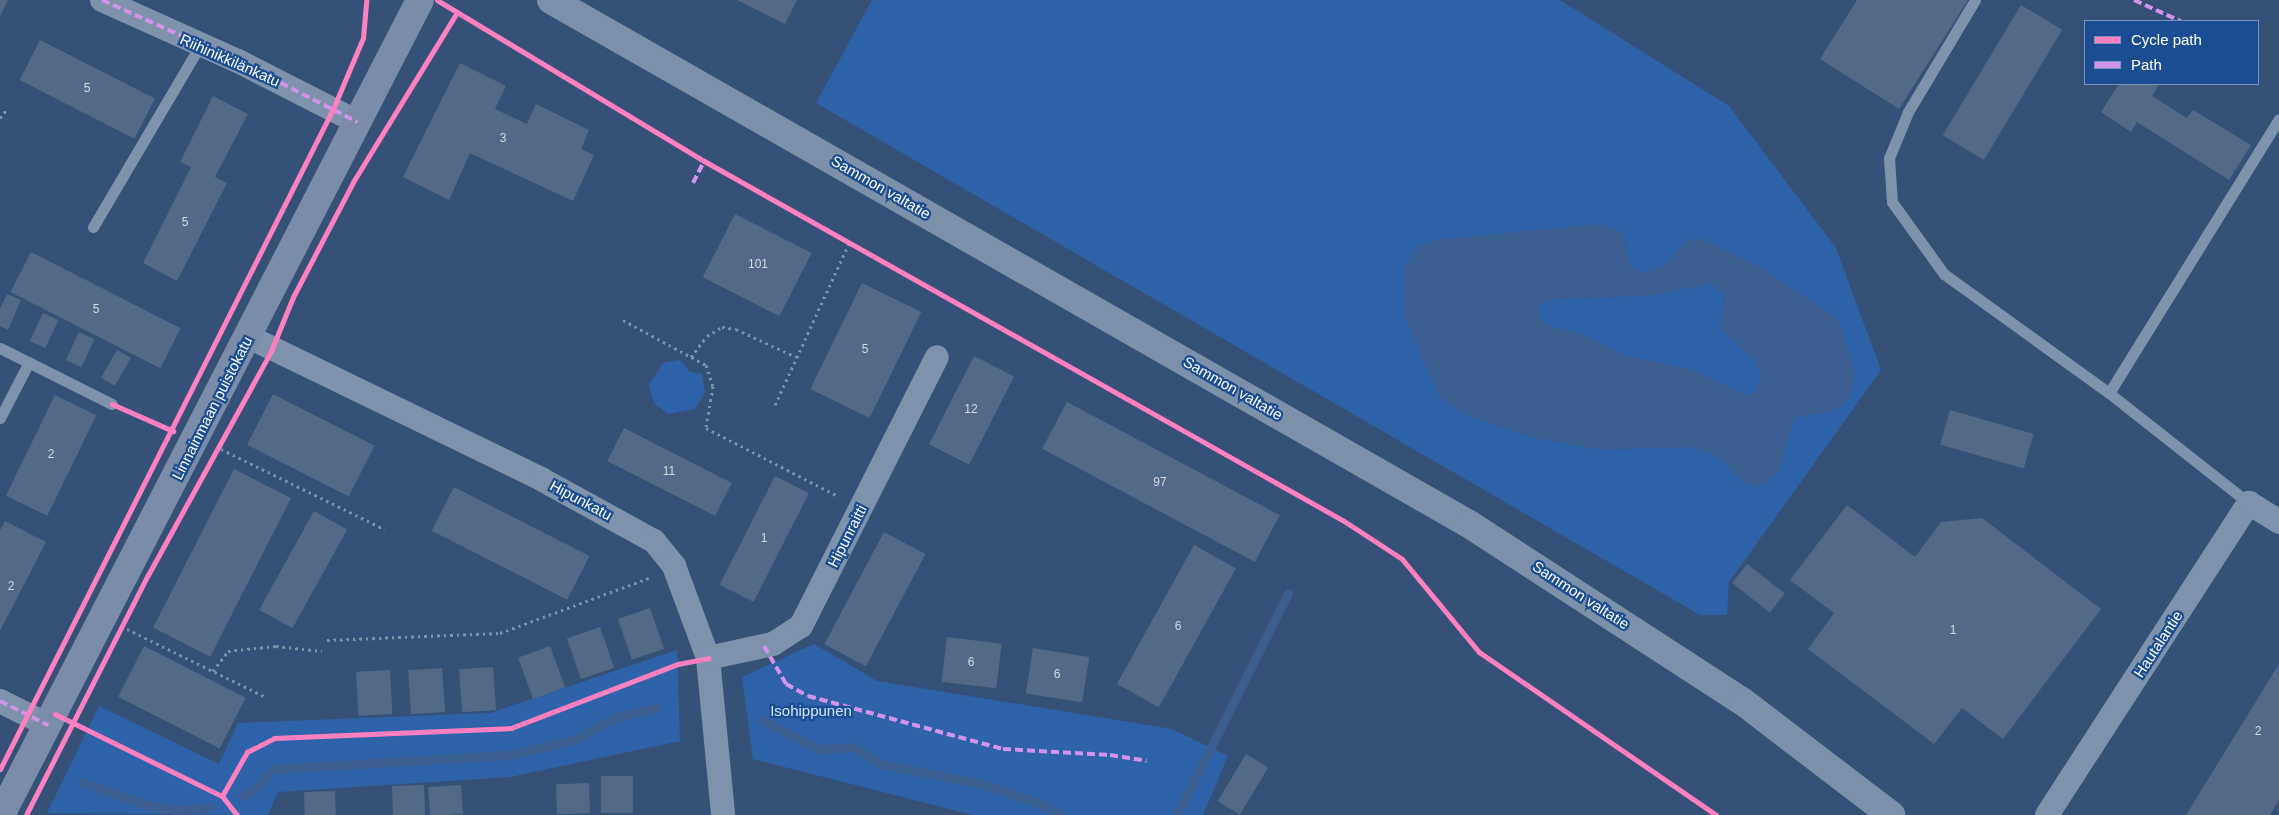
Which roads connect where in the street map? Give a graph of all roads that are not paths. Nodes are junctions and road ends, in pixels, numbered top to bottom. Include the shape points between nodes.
1 (102, 0) edge
2 (420, 0) edge
3 (551, 0) edge
4 (1975, 0) edge
5 (200, 45) junction
6 (2279, 119) edge
7 (357, 122) junction
8 (94, 227) dead end
9 (249, 337) junction
10 (0, 348) edge
11 (937, 357) dead end
12 (29, 362) junction
13 (2109, 393) junction
14 (112, 404) dead end
15 (0, 418) edge
16 (2249, 503) junction
17 (2279, 522) edge
18 (708, 658) junction
19 (0, 701) edge
20 (48, 725) junction
21 (1, 815) edge
22 (723, 815) edge
23 (1891, 815) edge
24 (2047, 815) edge

1 - 5 street, Riihinikkilänkatu
2 - 7 street, Linnainmaan puistokatu
3 - 23 main road, Sammon valtatie via 1469,524 1742,701
4 - 13 lane via 1908,112 1889,158 1892,202 1944,274
5 - 7 street, Riihinikkilänkatu
5 - 8 lane
6 - 13 lane
7 - 9 street, Linnainmaan puistokatu
9 - 18 street, Hipunkatu via 541,479 654,541 674,566
9 - 20 street, Linnainmaan puistokatu
10 - 12 lane
11 - 18 street, Hipunraitti via 801,626 773,644
12 - 14 lane
12 - 15 lane
13 - 16 lane
16 - 17 street
16 - 24 street, Hautalantie
18 - 22 street, Hipunkatu
19 - 20 street
20 - 21 street, Linnainmaan puistokatu

